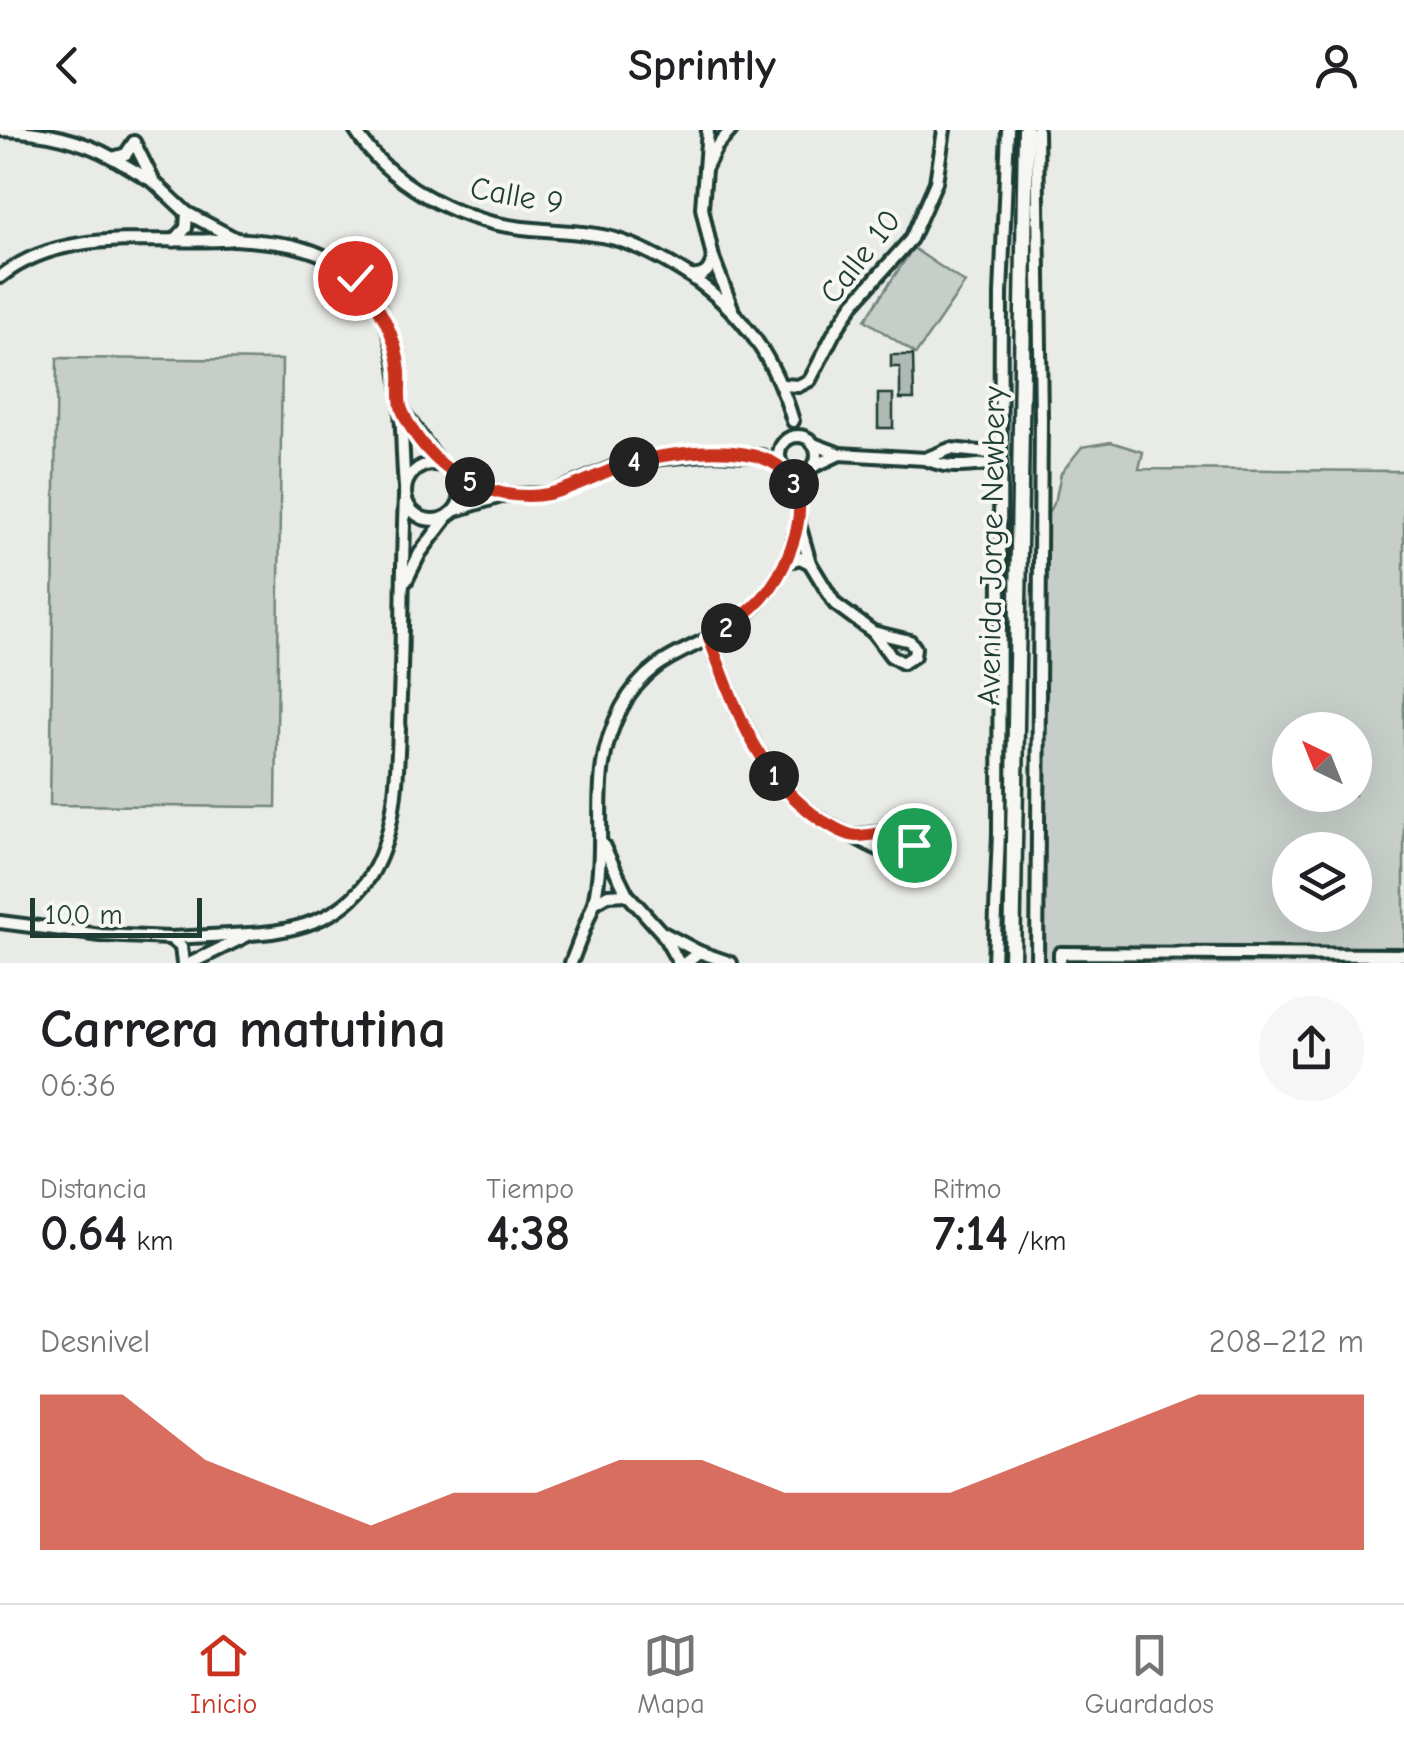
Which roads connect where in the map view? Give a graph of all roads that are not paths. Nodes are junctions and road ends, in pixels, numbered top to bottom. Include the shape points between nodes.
1 (0, 130) edge
2 (356, 130) edge
3 (708, 130) edge
4 (731, 130) edge
5 (944, 130) edge
6 (1008, 130) edge
7 (1026, 130) edge
8 (1037, 130) edge
9 (133, 136) edge
10 (113, 158) junction
11 (705, 168) junction
12 (154, 182) junction
13 (187, 213) junction
14 (236, 239) junction
15 (174, 241) junction
16 (713, 258) junction
17 (690, 276) junction
18 (0, 277) edge
19 (732, 308) junction
20 (783, 385) junction
21 (400, 407) junction
22 (793, 421) junction
23 (785, 442) junction
24 (811, 442) junction
25 (840, 454) junction
26 (762, 456) junction
27 (976, 458) junction
28 (925, 459) junction
29 (1000, 459) junction
30 (441, 465) junction
31 (785, 468) junction
32 (812, 468) junction
33 (456, 475) junction
34 (405, 492) junction
35 (505, 494) junction
36 (798, 494) junction
37 (452, 513) junction
38 (799, 524) junction
39 (786, 562) junction
40 (810, 564) junction
41 (405, 582) junction
42 (873, 632) dead end
43 (709, 638) junction
44 (853, 836) junction
45 (603, 845) junction
46 (627, 894) junction
47 (594, 904) junction
48 (0, 922) edge
49 (662, 933) junction
50 (250, 934) junction
51 (170, 938) junction
52 (700, 952) junction
53 (1404, 955) edge
54 (1036, 962) edge
55 (1060, 962) edge
56 (183, 963) edge
57 (191, 963) edge
58 (571, 963) edge
59 (682, 963) edge
60 (731, 963) edge
61 (994, 963) edge
62 (1012, 963) edge

1 - 10 street via 55,135
2 - 17 street, Calle 9 via 406,182 456,211 499,224 618,240
3 - 11 street
4 - 11 street
5 - 20 street, Calle 10 via 932,195 911,239 853,304 810,380
6 - 29 street
7 - 62 main road, Avenida Jorge Newbery
8 - 54 street
9 - 10 street via 126,154
9 - 12 street
10 - 12 street
11 - 16 street via 702,208
12 - 13 street
13 - 14 street
13 - 15 street via 186,228
14 - 15 street
14 - 21 street via 313,252 355,278 392,332
15 - 18 street via 62,246
16 - 17 street via 704,275
16 - 19 street
17 - 19 street, Calle 9
19 - 20 street
20 - 22 street
21 - 30 street
21 - 34 street
22 - 23 street
22 - 24 street
23 - 24 street via 800,436
23 - 26 street
23 - 31 street
24 - 25 street
24 - 32 street via 817,452
25 - 28 street
25 - 32 street
26 - 31 street
26 - 35 street via 642,460 550,494
27 - 28 street via 950,448
27 - 28 street via 964,469
27 - 29 street
29 - 61 street
30 - 33 street
30 - 34 street via 414,471
31 - 32 street via 801,474
31 - 36 street
32 - 36 street
33 - 35 street
33 - 37 street via 462,493
34 - 37 street via 422,518
34 - 41 street
35 - 37 street
36 - 38 street
37 - 41 street
38 - 39 street
38 - 40 street
39 - 40 street via 800,558
39 - 43 street via 759,603
40 - 42 street via 834,604
41 - 50 street via 396,806 382,854 367,880 332,913 279,933
43 - 44 street via 737,714 766,765 806,808
43 - 45 street via 658,665 624,703 600,774
44 - 44 street via 900,854 914,840 902,829
45 - 46 street
45 - 47 street
46 - 47 street
46 - 49 street
47 - 58 street
48 - 51 street
49 - 52 street
49 - 59 street
50 - 51 street
50 - 57 street
51 - 56 street via 181,947
52 - 59 street
52 - 60 street
53 - 55 street via 1060,953
54 - 55 street

